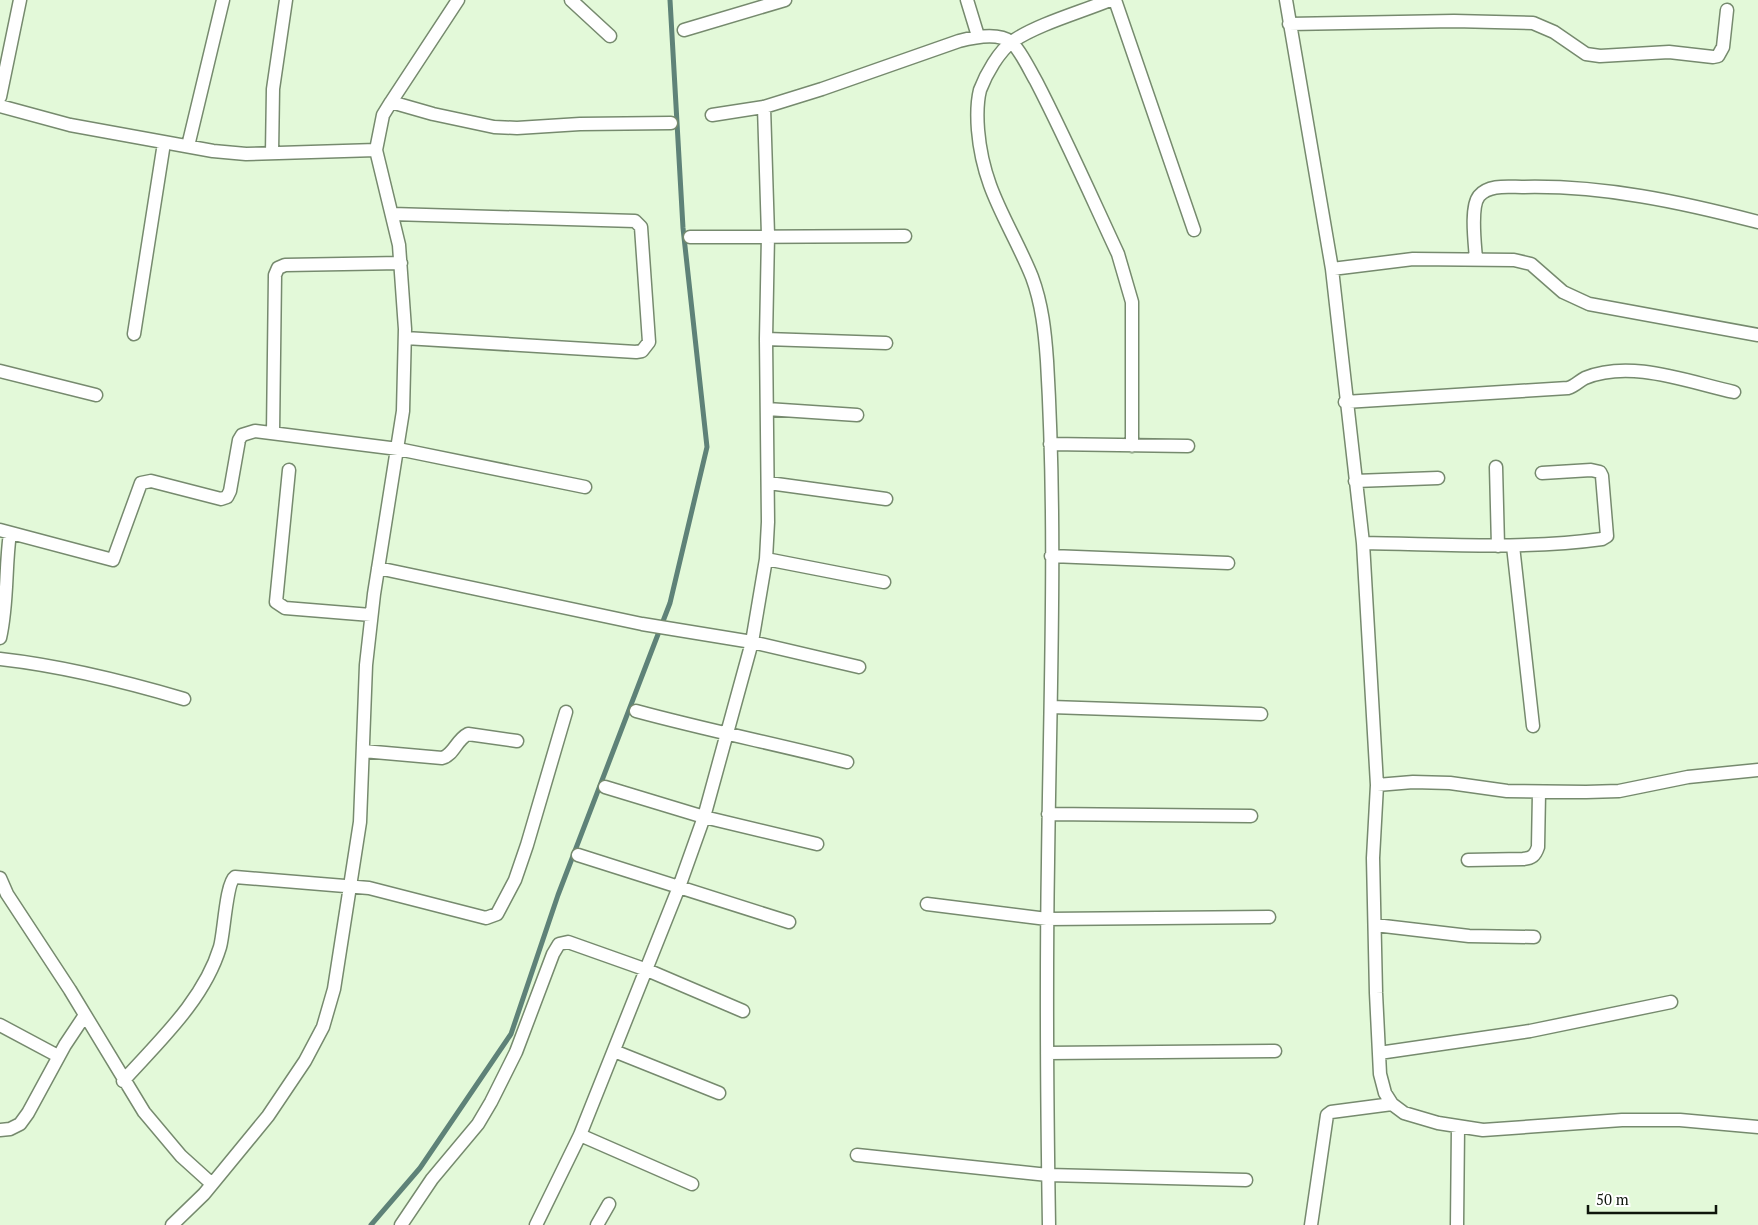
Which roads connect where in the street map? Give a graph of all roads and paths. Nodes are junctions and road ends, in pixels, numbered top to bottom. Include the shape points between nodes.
1 (20, 0) edge
2 (223, 0) edge
3 (286, 0) edge
4 (458, 0) edge
5 (571, 0) edge
6 (785, 0) edge
7 (967, 0) edge
8 (1110, 0) edge
9 (1116, 0) edge
10 (1286, 0) edge
11 (1727, 10) dead end
12 (1289, 24) junction
13 (684, 30) dead end
14 (610, 36) dead end
15 (978, 36) junction
16 (1011, 42) junction
17 (0, 97) edge
18 (391, 102) junction
19 (0, 106) edge
20 (764, 107) junction
21 (712, 116) dead end
22 (671, 122) dead end
23 (164, 143) junction
24 (188, 146) junction
25 (376, 150) junction
26 (272, 153) junction
27 (392, 214) junction
28 (1758, 222) edge
29 (1194, 230) dead end
30 (768, 235) junction
31 (905, 236) dead end
32 (690, 237) dead end
33 (1464, 259) junction
34 (400, 263) junction
35 (1332, 269) junction
36 (134, 334) dead end
37 (1758, 335) edge
38 (404, 338) junction
39 (766, 339) junction
40 (886, 343) dead end
41 (0, 371) edge
42 (1734, 392) dead end
43 (96, 395) dead end
44 (1345, 402) junction
45 (767, 409) junction
46 (857, 415) dead end
47 (273, 433) junction
48 (1050, 444) junction
49 (1132, 446) junction
50 (1188, 446) dead end
51 (398, 449) junction
52 (1496, 467) dead end
53 (289, 470) dead end
54 (1542, 473) dead end
55 (1438, 478) dead end
56 (1355, 481) junction
57 (769, 483) junction
58 (585, 487) dead end
59 (886, 499) dead end
60 (5, 531) edge
61 (1363, 543) junction
62 (1498, 546) junction
63 (1513, 546) junction
64 (1051, 556) junction
65 (766, 559) junction
66 (1228, 563) dead end
67 (378, 568) junction
68 (884, 582) dead end
69 (371, 615) junction
70 (0, 638) edge
71 (752, 642) junction
72 (0, 659) edge
73 (859, 667) dead end
74 (184, 699) dead end
75 (1051, 707) junction
76 (636, 711) dead end
77 (566, 712) dead end
78 (1261, 714) dead end
79 (1533, 726) dead end
80 (729, 734) junction
81 (517, 741) dead end
82 (363, 750) junction
83 (847, 762) dead end
84 (1758, 770) edge
85 (1377, 785) junction
86 (605, 787) dead end
87 (1539, 793) junction
88 (1048, 814) junction
89 (1251, 816) dead end
90 (704, 817) junction
91 (817, 844) dead end
92 (578, 855) dead end
93 (1468, 860) dead end
94 (0, 878) edge
95 (351, 886) junction
96 (679, 887) junction
97 (927, 904) dead end
98 (1269, 917) dead end
99 (1047, 919) junction
100 (789, 922) dead end
101 (1374, 925) junction
102 (1534, 937) dead end
103 (647, 970) junction
104 (1671, 1002) dead end
105 (743, 1011) dead end
106 (85, 1015) junction
107 (0, 1025) edge
108 (614, 1051) junction
109 (1275, 1051) dead end
110 (1046, 1053) junction
111 (1378, 1053) junction
112 (58, 1056) junction
113 (123, 1081) junction
114 (719, 1093) dead end
115 (1392, 1104) junction
116 (1458, 1126) junction
117 (1758, 1127) edge
118 (0, 1130) edge
119 (580, 1136) junction
120 (857, 1155) dead end
121 (1048, 1175) junction
122 (1246, 1180) dead end
123 (212, 1184) junction
124 (692, 1184) dead end
125 (608, 1204) dead end
126 (172, 1225) edge
127 (401, 1225) edge
128 (536, 1225) edge
129 (597, 1225) edge
130 (1049, 1225) edge
131 (1311, 1225) edge
132 (1457, 1225) edge

1 - 17 street
2 - 24 street
3 - 26 street via 272,89
4 - 18 street
5 - 14 street
6 - 13 street
7 - 15 street
8 - 16 street
9 - 29 street
10 - 12 street
11 - 12 street via 1723,47 1713,57 1669,52 1586,54 1554,32 1533,23
12 - 35 street
15 - 16 street
15 - 20 street
16 - 48 street via 989,71 980,92 977,120 986,178 1038,294 1047,361
16 - 49 street via 1046,101 1118,254 1127,280 1132,302
18 - 22 street via 494,127
18 - 25 street via 382,122
19 - 23 street via 70,125
20 - 21 street
20 - 30 street
23 - 24 street
23 - 36 street
24 - 26 street via 246,154
25 - 26 street
25 - 27 street
27 - 34 street
27 - 38 street via 634,221 641,227 649,342 642,351
28 - 33 street via 1629,193 1542,186 1497,188 1480,195 1474,204
30 - 31 street
30 - 32 street
30 - 39 street
33 - 35 street via 1413,260
33 - 37 street via 1514,260 1531,264 1563,292 1589,304
34 - 38 street
34 - 47 street via 285,265 278,268 275,275
35 - 44 street
38 - 51 street via 403,410
39 - 40 street
39 - 45 street
41 - 43 street
42 - 44 street via 1643,372 1620,371 1584,378 1568,388
44 - 56 street
45 - 46 street
45 - 57 street
47 - 51 street
47 - 60 street via 255,431 242,435 226,497 220,499 151,481 141,483 113,560
48 - 49 street
48 - 64 street
49 - 50 street
51 - 58 street
51 - 67 street
52 - 62 street
53 - 69 street via 276,602 285,608
54 - 63 street via 1600,472 1606,536 1568,544
55 - 56 street
56 - 61 street
57 - 59 street
57 - 65 street
60 - 70 street via 6,602
61 - 62 street
61 - 85 street
62 - 63 street
63 - 79 street
64 - 66 street
64 - 75 street
65 - 68 street
65 - 71 street
67 - 69 street
67 - 71 street via 642,624
69 - 82 street
71 - 73 street
71 - 80 street
72 - 74 street via 74,670
75 - 78 street
75 - 88 street
76 - 80 street
77 - 95 street via 527,845 515,880 497,914 486,918
80 - 83 street
80 - 90 street
81 - 82 street via 468,734 447,757 442,758
82 - 95 street via 360,822
84 - 87 street via 1688,777 1619,790
85 - 87 street via 1450,783
85 - 101 street
86 - 90 street
87 - 93 street via 1536,854 1523,859
88 - 89 street
88 - 99 street
90 - 91 street
90 - 96 street
92 - 96 street
94 - 106 street
95 - 113 street via 239,876 232,880 223,936 207,978 188,1007
95 - 123 street via 334,988 323,1027 305,1061 268,1116
96 - 100 street
96 - 103 street
97 - 99 street
98 - 99 street
99 - 110 street
101 - 102 street via 1469,936
101 - 111 street
103 - 105 street
103 - 108 street
103 - 127 street via 568,942 559,944 516,1052 491,1102
104 - 111 street via 1530,1031
106 - 112 street
106 - 113 street
107 - 112 street
108 - 114 street
108 - 119 street
109 - 110 street
110 - 121 street
111 - 115 street via 1385,1093
112 - 118 street via 20,1124
113 - 123 street via 168,1142
115 - 116 street via 1404,1113
115 - 131 street via 1327,1115
116 - 117 street via 1483,1130 1612,1120 1680,1120
116 - 132 street
119 - 124 street
119 - 128 street
120 - 121 street
121 - 122 street
121 - 130 street
123 - 126 street
125 - 129 street

